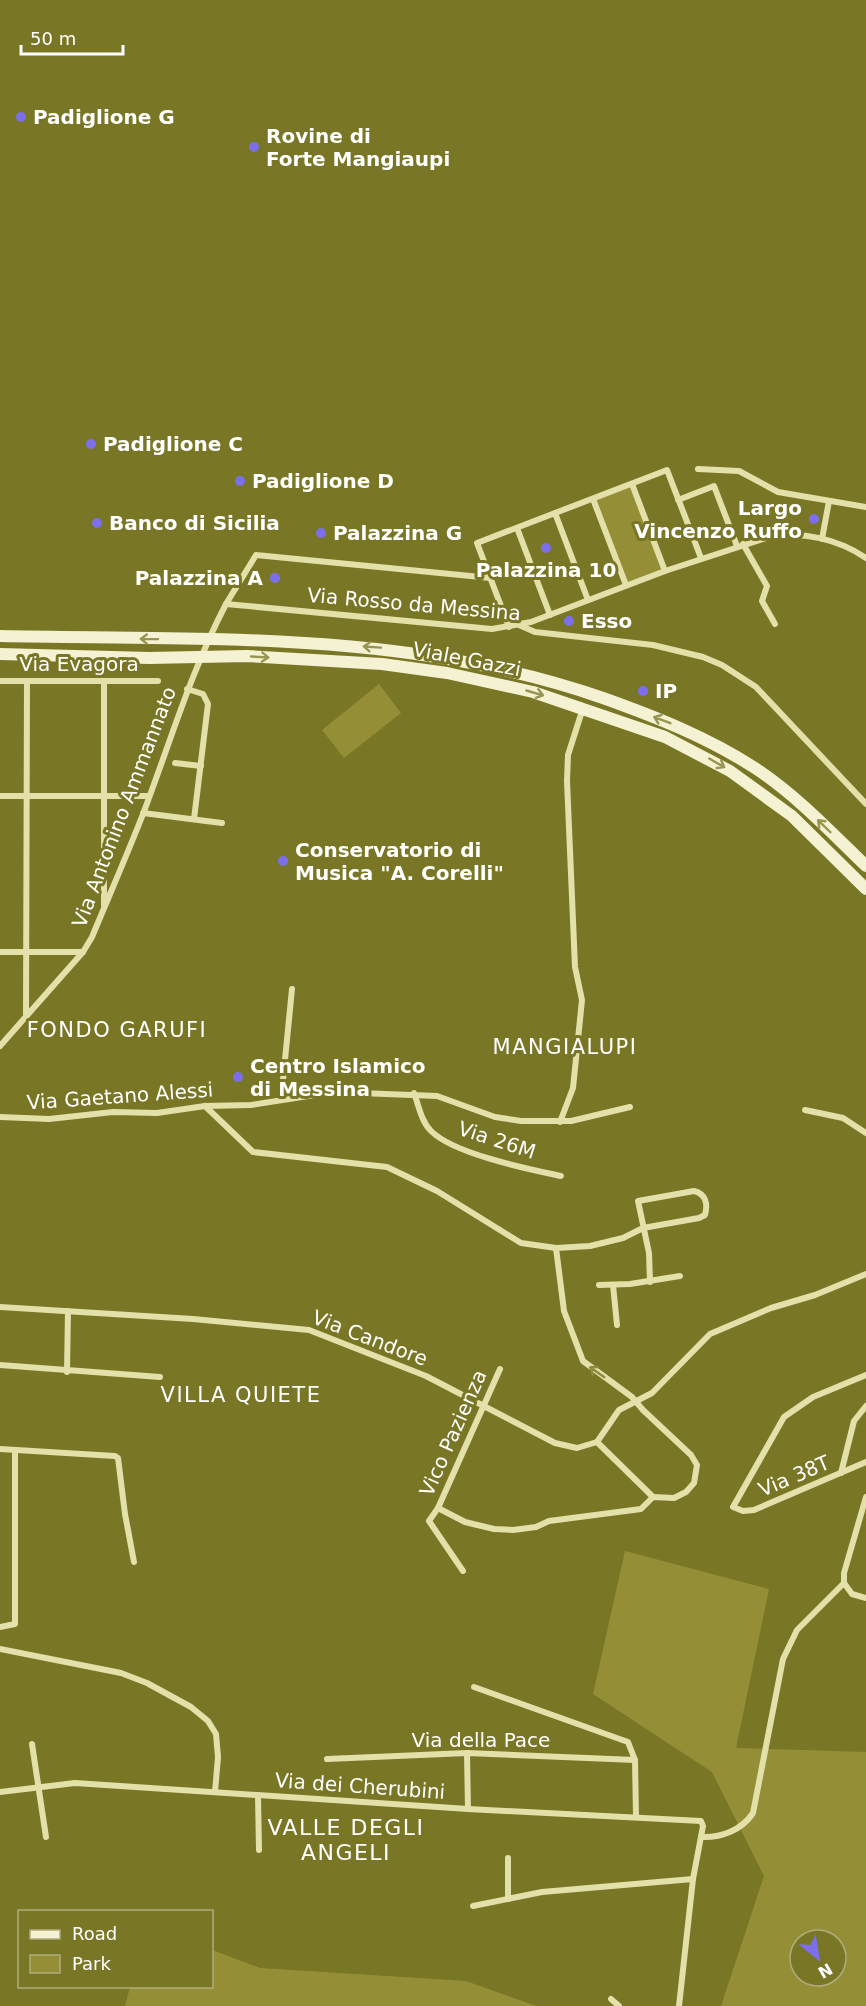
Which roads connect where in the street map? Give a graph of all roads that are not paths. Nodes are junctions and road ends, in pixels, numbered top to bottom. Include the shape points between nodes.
1 (698, 469) dead end
2 (632, 484) junction
3 (593, 499) junction
4 (678, 500) junction
5 (829, 501) junction
6 (866, 507) edge
7 (555, 513) junction
8 (517, 528) junction
9 (822, 539) junction
10 (740, 545) junction
11 (701, 558) junction
12 (866, 558) edge
13 (665, 571) junction
14 (491, 578) junction
15 (626, 585) junction
16 (588, 600) junction
17 (226, 604) junction
18 (550, 615) junction
19 (775, 624) dead end
20 (519, 625) junction
21 (509, 627) junction
22 (0, 636) edge
23 (208, 639) junction
24 (0, 654) edge
25 (201, 657) junction
26 (0, 681) edge
27 (27, 681) junction
28 (104, 681) junction
29 (158, 681) dead end
30 (187, 689) junction
31 (583, 707) junction
32 (175, 763) dead end
33 (201, 766) junction
34 (0, 796) edge
35 (27, 796) junction
36 (104, 796) junction
37 (149, 796) junction
38 (866, 804) edge
39 (143, 813) junction
40 (194, 819) junction
41 (222, 823) dead end
42 (866, 866) edge
43 (866, 889) edge
44 (104, 910) junction
45 (0, 952) edge
46 (26, 952) junction
47 (83, 952) junction
48 (292, 989) dead end
49 (26, 1016) junction
50 (0, 1046) edge
51 (414, 1094) junction
52 (281, 1100) junction
53 (205, 1106) junction
54 (630, 1107) dead end
55 (805, 1110) dead end
56 (0, 1117) edge
57 (560, 1122) junction
58 (866, 1133) edge
59 (561, 1176) dead end
60 (643, 1228) junction
61 (556, 1248) junction
62 (866, 1274) edge
63 (680, 1276) dead end
64 (650, 1282) junction
65 (599, 1285) dead end
66 (613, 1286) junction
67 (0, 1307) edge
68 (68, 1311) junction
69 (617, 1325) dead end
70 (0, 1365) edge
71 (500, 1369) dead end
72 (67, 1372) junction
73 (866, 1375) edge
74 (160, 1377) dead end
75 (637, 1403) junction
76 (866, 1406) edge
77 (482, 1407) junction
78 (597, 1442) junction
79 (0, 1449) edge
80 (15, 1450) junction
81 (866, 1462) edge
82 (841, 1473) junction
83 (653, 1497) junction
84 (866, 1497) edge
85 (438, 1508) junction
86 (134, 1562) dead end
87 (463, 1570) dead end
88 (844, 1583) junction
89 (866, 1598) edge
90 (0, 1627) edge
91 (0, 1649) edge
92 (474, 1687) dead end
93 (32, 1744) dead end
94 (467, 1753) junction
95 (327, 1759) dead end
96 (635, 1760) junction
97 (39, 1787) junction
98 (0, 1792) edge
99 (215, 1792) junction
100 (258, 1796) junction
101 (468, 1809) junction
102 (636, 1817) junction
103 (46, 1836) dead end
104 (701, 1837) junction
105 (259, 1850) dead end
106 (508, 1858) dead end
107 (693, 1879) junction
108 (508, 1899) junction
109 (473, 1906) dead end
110 (611, 1999) dead end
111 (619, 2006) edge
112 (679, 2006) edge

1 - 5 street via 739,471 778,492
2 - 3 street
2 - 4 street via 667,470
2 - 13 street
3 - 7 street
3 - 15 street
4 - 10 street via 714,486
4 - 11 street
5 - 6 street
5 - 9 street
7 - 8 street
7 - 16 street
8 - 14 street via 477,543
8 - 18 street
9 - 10 street via 786,534
9 - 12 street
10 - 11 street
10 - 19 street via 767,585 762,601
11 - 13 street
13 - 15 street
14 - 17 street via 256,555
14 - 21 street
15 - 16 street
16 - 18 street
17 - 21 street, Via Rosso da Messina via 492,629
17 - 23 street
18 - 20 street
20 - 21 street, Via Rosso da Messina
20 - 38 street, Via Rosso da Messina via 535,632 653,645 704,657 730,669 756,687
23 -> 22 main road, Viale Gazzi
23 - 25 street, Via Antonino Ammannato
42 -> 23 main road, Viale Gazzi via 802,805 738,758 672,723 587,692 503,669 416,652
24 - 25 main road, Viale Gazzi
25 - 30 street, Via Antonino Ammannato
25 -> 31 main road, Viale Gazzi via 247,656 414,668 489,681
26 - 27 street, Via Evagora
27 - 28 street, Via Evagora
27 - 35 street
28 - 29 street, Via Evagora
28 - 36 street
30 - 33 street via 203,694 208,704
30 - 37 street, Via Antonino Ammannato
31 -> 43 main road, Viale Gazzi via 665,737 730,771 792,816
31 - 57 street via 568,755 567,781 575,967 582,1000 573,1088
32 - 33 street
33 - 40 street
34 - 35 street
35 - 36 street
35 - 46 street
36 - 37 street
36 - 44 street
37 - 39 street, Via Antonino Ammannato
39 - 40 street
39 - 44 street, Via Antonino Ammannato
40 - 41 street
44 - 47 street, Via Antonino Ammannato
45 - 46 street
46 - 47 street
46 - 49 street
47 - 49 street, Via Antonino Ammannato
48 - 52 street
49 - 50 street, Via Antonino Ammannato
51 - 52 street, Via Gaetano Alessi via 334,1092
51 - 57 street, Via Gaetano Alessi via 436,1096 503,1119
51 - 59 street, Via 26M via 424,1121 440,1138 462,1149
52 - 53 street, Via Gaetano Alessi
53 - 56 street, Via Gaetano Alessi via 157,1113 48,1119
53 - 61 street via 253,1152 387,1167 437,1191 512,1239
54 - 57 street, Via Gaetano Alessi
55 - 58 street via 843,1118
60 - 60 street via 699,1218 705,1215 705,1197 694,1191 638,1201
60 - 61 street via 603,1244
60 - 64 street
75 -> 61 street via 583,1360 564,1311
62 - 75 street via 710,1334 652,1393
63 - 64 street
64 - 66 street
65 - 66 street
66 - 69 street
67 - 68 street, Via Candore
68 - 72 street
68 - 77 street, Via Candore via 309,1330 426,1376
70 - 72 street
71 - 77 street, Vico Pazienza
72 - 74 street
73 - 82 street, Via 38T via 813,1397 784,1416 733,1507 754,1510
75 - 78 street via 619,1410
75 - 83 street via 697,1465 694,1483 686,1492 674,1498
76 - 82 street via 854,1421
77 - 78 street, Via Candore via 561,1445 576,1448
77 - 85 street, Vico Pazienza
78 - 83 street
79 - 80 street
80 - 86 street via 116,1456
80 - 90 street via 15,1624
81 - 82 street, Via 38T
83 - 85 street via 641,1509 549,1521 513,1530 465,1522
84 - 88 street
85 - 87 street, Vico Pazienza via 429,1521
88 - 89 street via 852,1594
88 - 104 street via 805,1620 783,1659 753,1813 735,1830
91 - 99 street via 121,1672 191,1707 216,1734
92 - 96 street via 628,1742
93 - 97 street
94 - 95 street, Via della Pace
94 - 96 street, Via della Pace
94 - 101 street
96 - 102 street
97 - 98 street, Via dei Cherubini
97 - 99 street, Via dei Cherubini via 75,1783
97 - 103 street
99 - 100 street, Via dei Cherubini
100 - 101 street, Via dei Cherubini
100 - 105 street
101 - 102 street, Via dei Cherubini
102 - 104 street, Via dei Cherubini via 701,1821
104 - 107 street
106 - 108 street
107 - 108 street via 542,1892
107 - 112 street
108 - 109 street
110 - 111 street

